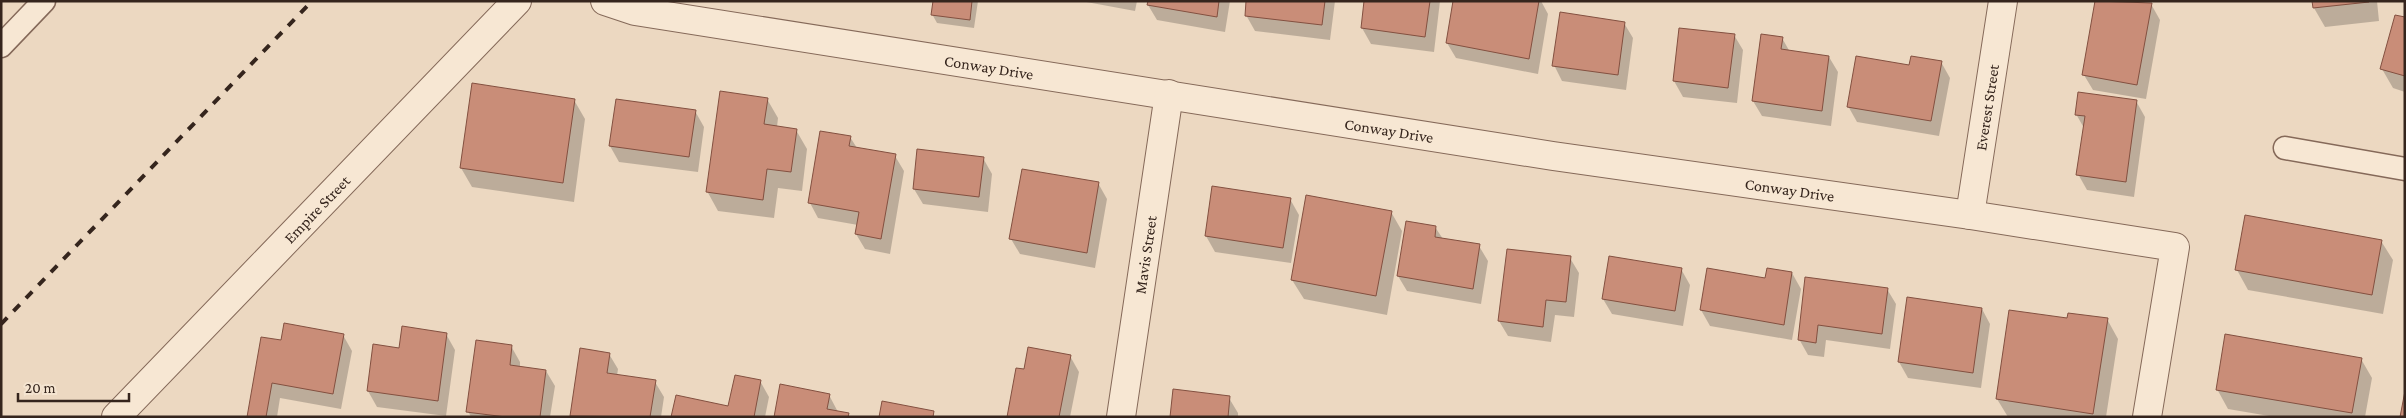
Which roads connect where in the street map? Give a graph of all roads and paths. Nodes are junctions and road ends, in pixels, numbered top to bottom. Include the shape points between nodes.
1 (44, 1) edge
2 (517, 1) edge
3 (605, 1) edge
4 (2003, 1) edge
5 (1, 46) edge
6 (1169, 94) junction
7 (2285, 148) dead end
8 (2405, 168) edge
9 (1970, 215) junction
10 (116, 417) edge
11 (1121, 417) edge
12 (2147, 417) edge

1 - 5 lane
2 - 10 street, Empire Street
3 - 6 street, Conway Drive via 645,13
4 - 9 street, Everest Street
6 - 9 street, Conway Drive via 1553,156
6 - 11 street, Mavis Street
7 - 8 lane
9 - 12 street, Conway Drive via 2175,247

